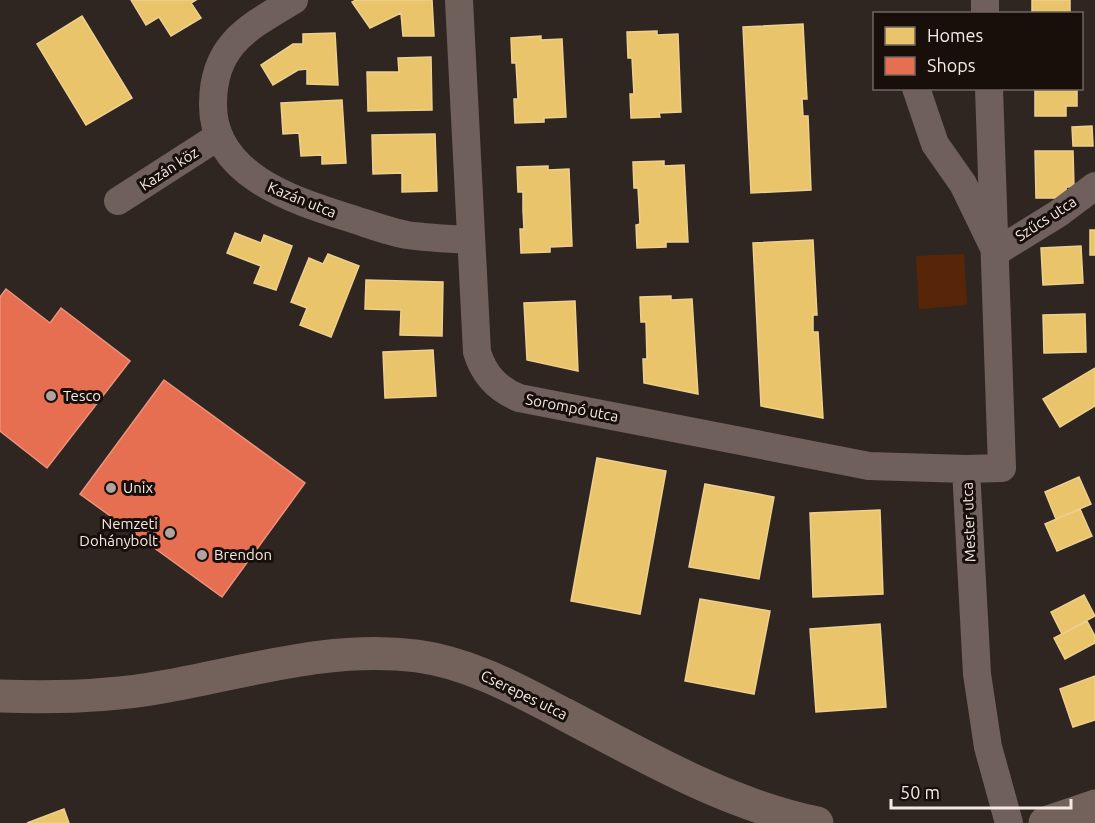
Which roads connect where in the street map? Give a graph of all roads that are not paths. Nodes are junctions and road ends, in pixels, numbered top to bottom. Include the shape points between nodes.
1 (294, 0) edge
2 (459, 0) edge
3 (917, 90) edge
4 (989, 90) edge
5 (219, 136) junction
6 (1095, 186) edge
7 (118, 201) dead end
8 (471, 240) junction
9 (996, 252) junction
10 (966, 470) junction
11 (0, 696) edge
12 (1095, 806) edge
13 (817, 823) edge
14 (1009, 823) edge
15 (1045, 823) edge

1 - 5 street, Kazán utca via 247,28 229,46 213,88
2 - 8 street, Sorompó utca
3 - 9 street, Mester utca via 935,144 963,184
4 - 9 street, Mester utca
5 - 7 street, Kazán köz
5 - 8 street, Kazán utca via 247,171 283,195 394,232
6 - 9 street, Szűcs utca
8 - 10 street, Sorompó utca via 477,352 486,374 506,393 868,466
9 - 10 street, Mester utca via 1002,468
10 - 14 street, Mester utca via 979,692 988,747
11 - 13 street, Cserepes utca via 103,697 302,657 365,652 419,656 464,667 509,685 735,799
12 - 15 street

